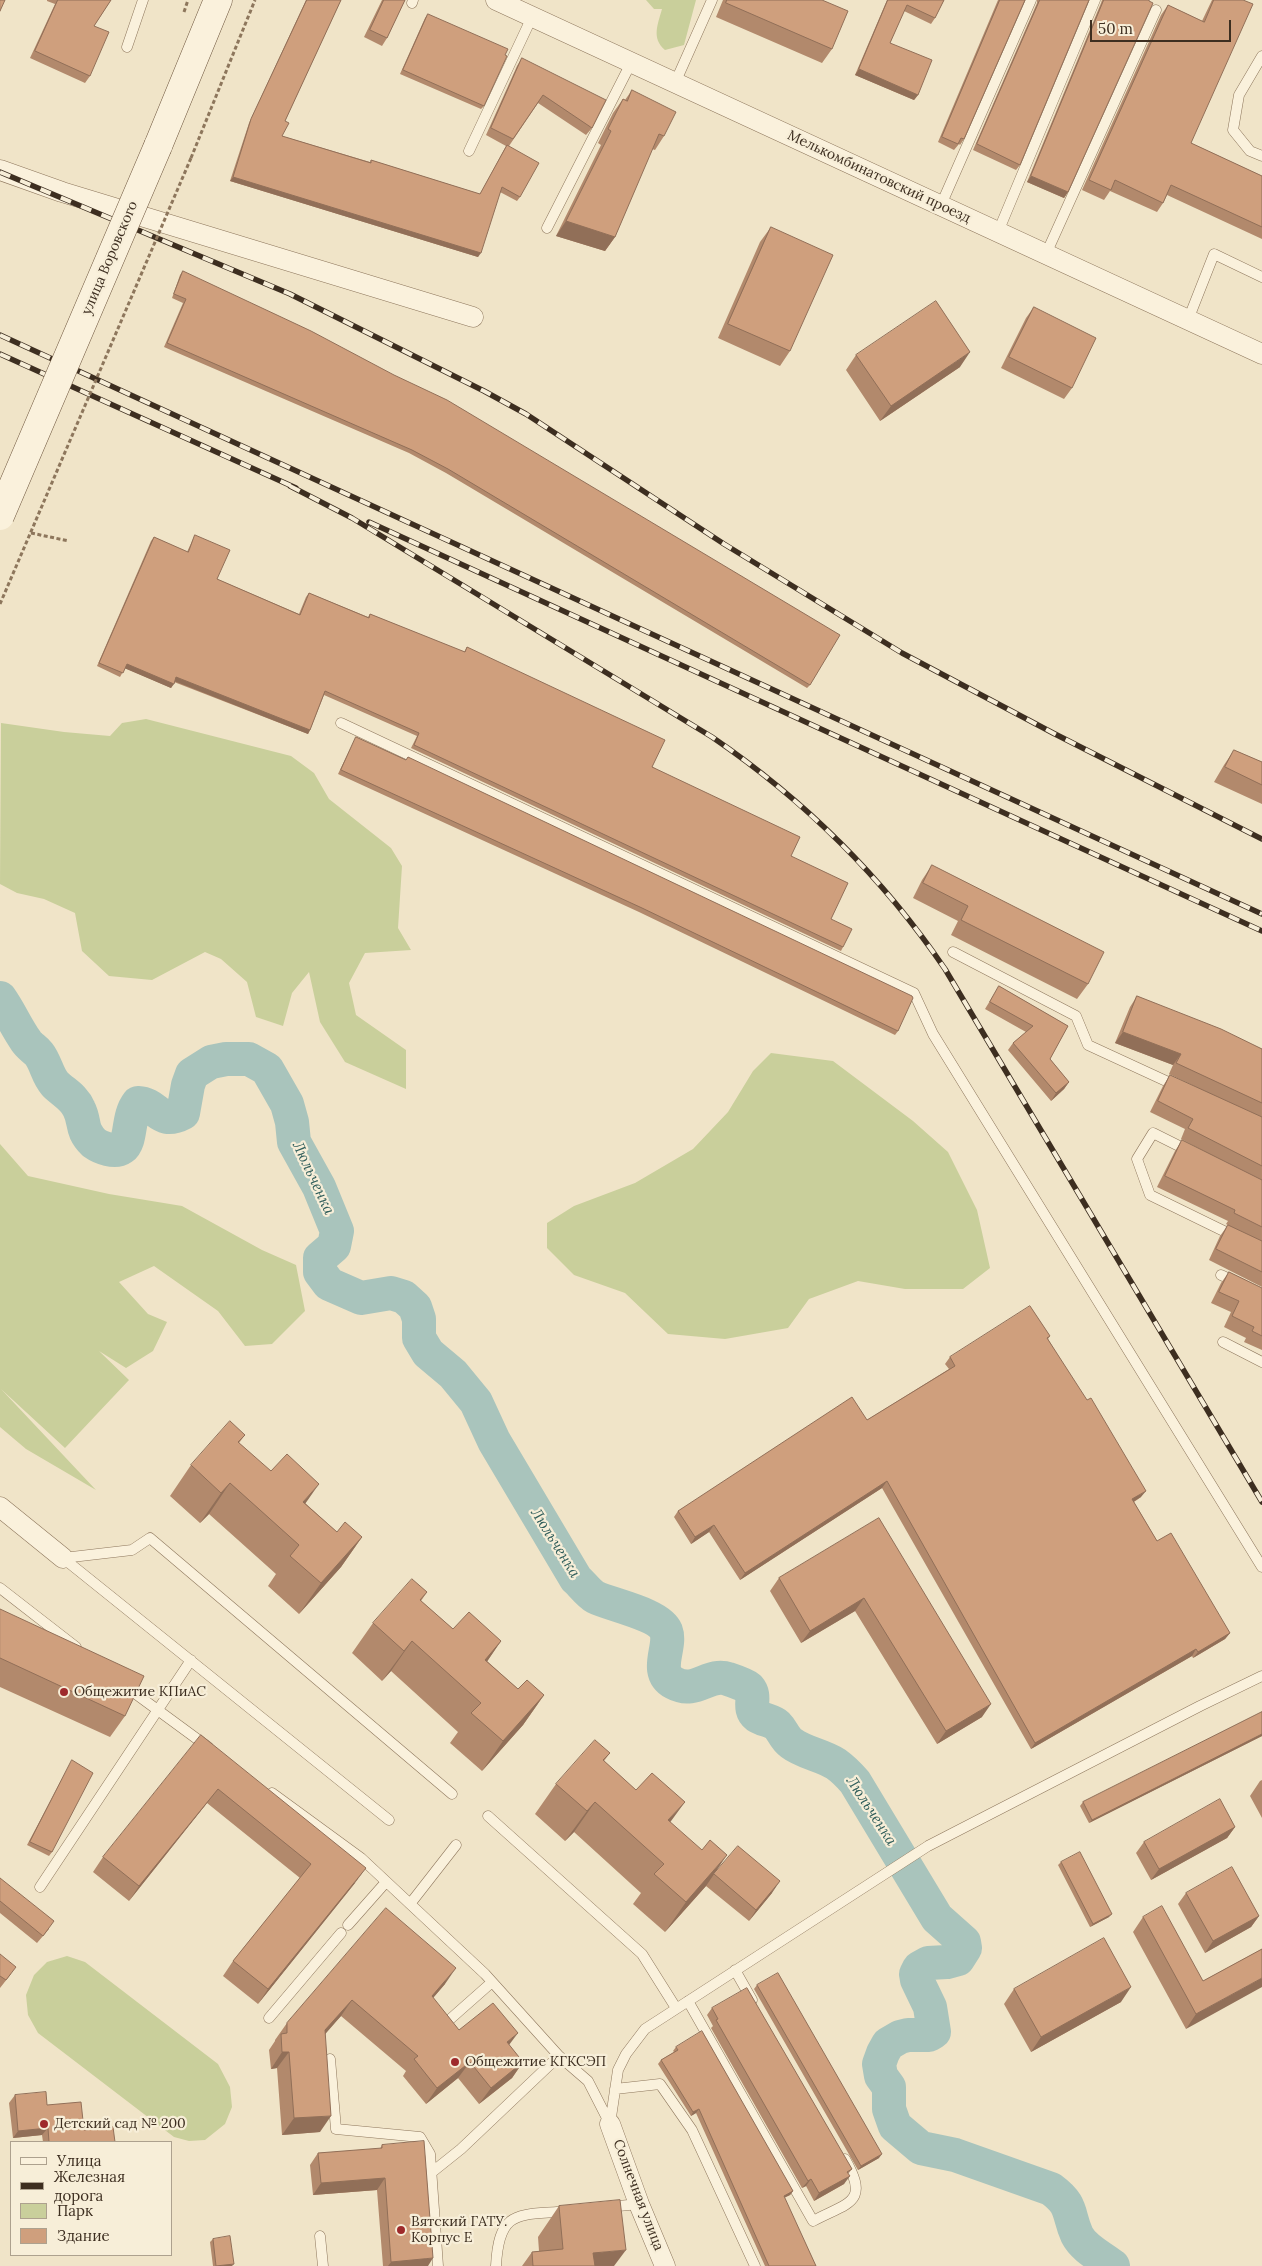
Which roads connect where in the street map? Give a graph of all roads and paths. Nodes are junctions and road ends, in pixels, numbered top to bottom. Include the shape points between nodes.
1 (143, 0) edge
2 (188, 0) edge
3 (218, 0) edge
4 (255, 0) edge
5 (496, 0) edge
6 (712, 0) edge
7 (1030, 0) edge
8 (1095, 0) edge
9 (1156, 10) dead end
10 (184, 12) dead end
11 (532, 16) junction
12 (127, 47) dead end
13 (1262, 56) edge
14 (631, 63) junction
15 (675, 83) junction
16 (469, 151) dead end
17 (1262, 156) edge
18 (0, 170) edge
19 (941, 206) junction
20 (547, 228) dead end
21 (998, 232) junction
22 (1046, 254) junction
23 (1262, 277) edge
24 (472, 317) dead end
25 (1188, 320) junction
26 (1262, 354) edge
27 (0, 516) edge
28 (31, 533) junction
29 (69, 541) dead end
30 (0, 604) edge
31 (341, 723) dead end
32 (953, 952) dead end
33 (1192, 1092) edge
34 (1195, 1154) edge
35 (1245, 1240) edge
36 (1221, 1275) dead end
37 (1246, 1287) edge
38 (1223, 1342) dead end
39 (1262, 1362) edge
40 (0, 1507) edge
41 (63, 1558) junction
42 (1262, 1567) edge
43 (0, 1588) edge
44 (83, 1653) edge
45 (191, 1660) junction
46 (113, 1676) edge
47 (1262, 1676) edge
48 (157, 1710) junction
49 (216, 1752) edge
50 (262, 1786) edge
51 (452, 1794) dead end
52 (488, 1816) dead end
53 (389, 1820) dead end
54 (456, 1845) dead end
55 (386, 1882) junction
56 (40, 1888) dead end
57 (410, 1904) junction
58 (348, 1925) dead end
59 (341, 1933) dead end
60 (735, 1970) junction
61 (492, 1983) junction
62 (688, 2001) junction
63 (676, 2008) junction
64 (760, 2013) edge
65 (268, 2018) dead end
66 (448, 2021) edge
67 (559, 2056) junction
68 (330, 2059) dead end
69 (615, 2089) junction
70 (610, 2124) junction
71 (839, 2150) edge
72 (431, 2173) junction
73 (639, 2204) junction
74 (601, 2208) edge
75 (582, 2210) edge
76 (320, 2236) dead end
77 (323, 2266) edge
78 (438, 2266) edge
79 (496, 2266) edge
80 (666, 2266) edge
81 (755, 2266) edge

1 - 12 lane
2 - 10 path
3 - 27 main road, улица Воровского, bridge
4 - 28 path, bridge
5 - 11 street, Мелькомбинатовский проезд
6 - 15 lane
7 - 19 lane
8 - 21 lane
9 - 22 lane
11 - 14 street, Мелькомбинатовский проезд
11 - 16 lane
13 - 17 lane via 1239,94 1232,130 1250,151
14 - 15 street, Мелькомбинатовский проезд
14 - 20 lane
15 - 19 street, Мелькомбинатовский проезд
18 - 24 street via 62,192
19 - 21 street, Мелькомбинатовский проезд
21 - 22 street, Мелькомбинатовский проезд
22 - 25 street, Мелькомбинатовский проезд
23 - 25 lane via 1214,254
25 - 26 street, Мелькомбинатовский проезд
28 - 29 path
28 - 30 path, bridge
31 - 42 lane via 914,993 933,1034
32 - 33 lane via 1076,1016 1088,1045
34 - 35 lane via 1153,1133 1136,1159 1150,1195
36 - 37 lane
38 - 39 lane
40 - 41 street
41 - 45 lane
41 - 51 lane via 132,1550 150,1538
43 - 44 lane
45 - 48 lane
45 - 53 lane
46 - 48 lane
47 - 60 lane via 928,1846
48 - 49 lane
48 - 56 lane
50 - 55 lane via 361,1858
52 - 63 lane via 642,1954
54 - 57 lane
55 - 57 lane
55 - 58 lane
57 - 61 lane
59 - 65 lane
60 - 62 lane
60 - 64 lane
61 - 66 lane
61 - 67 lane
62 - 63 lane
62 - 71 lane via 813,2222 855,2196 854,2176
63 - 69 lane via 646,2029 631,2048 618,2070
67 - 70 lane via 588,2081
67 - 72 lane
68 - 72 lane via 336,2129 420,2137 430,2154
69 - 70 lane
69 - 81 lane via 660,2084 692,2130
70 - 73 street, Солнечная улица
72 - 78 lane
73 - 74 lane
73 - 80 street, Солнечная улица
75 - 79 lane via 515,2216 506,2223
76 - 77 lane

